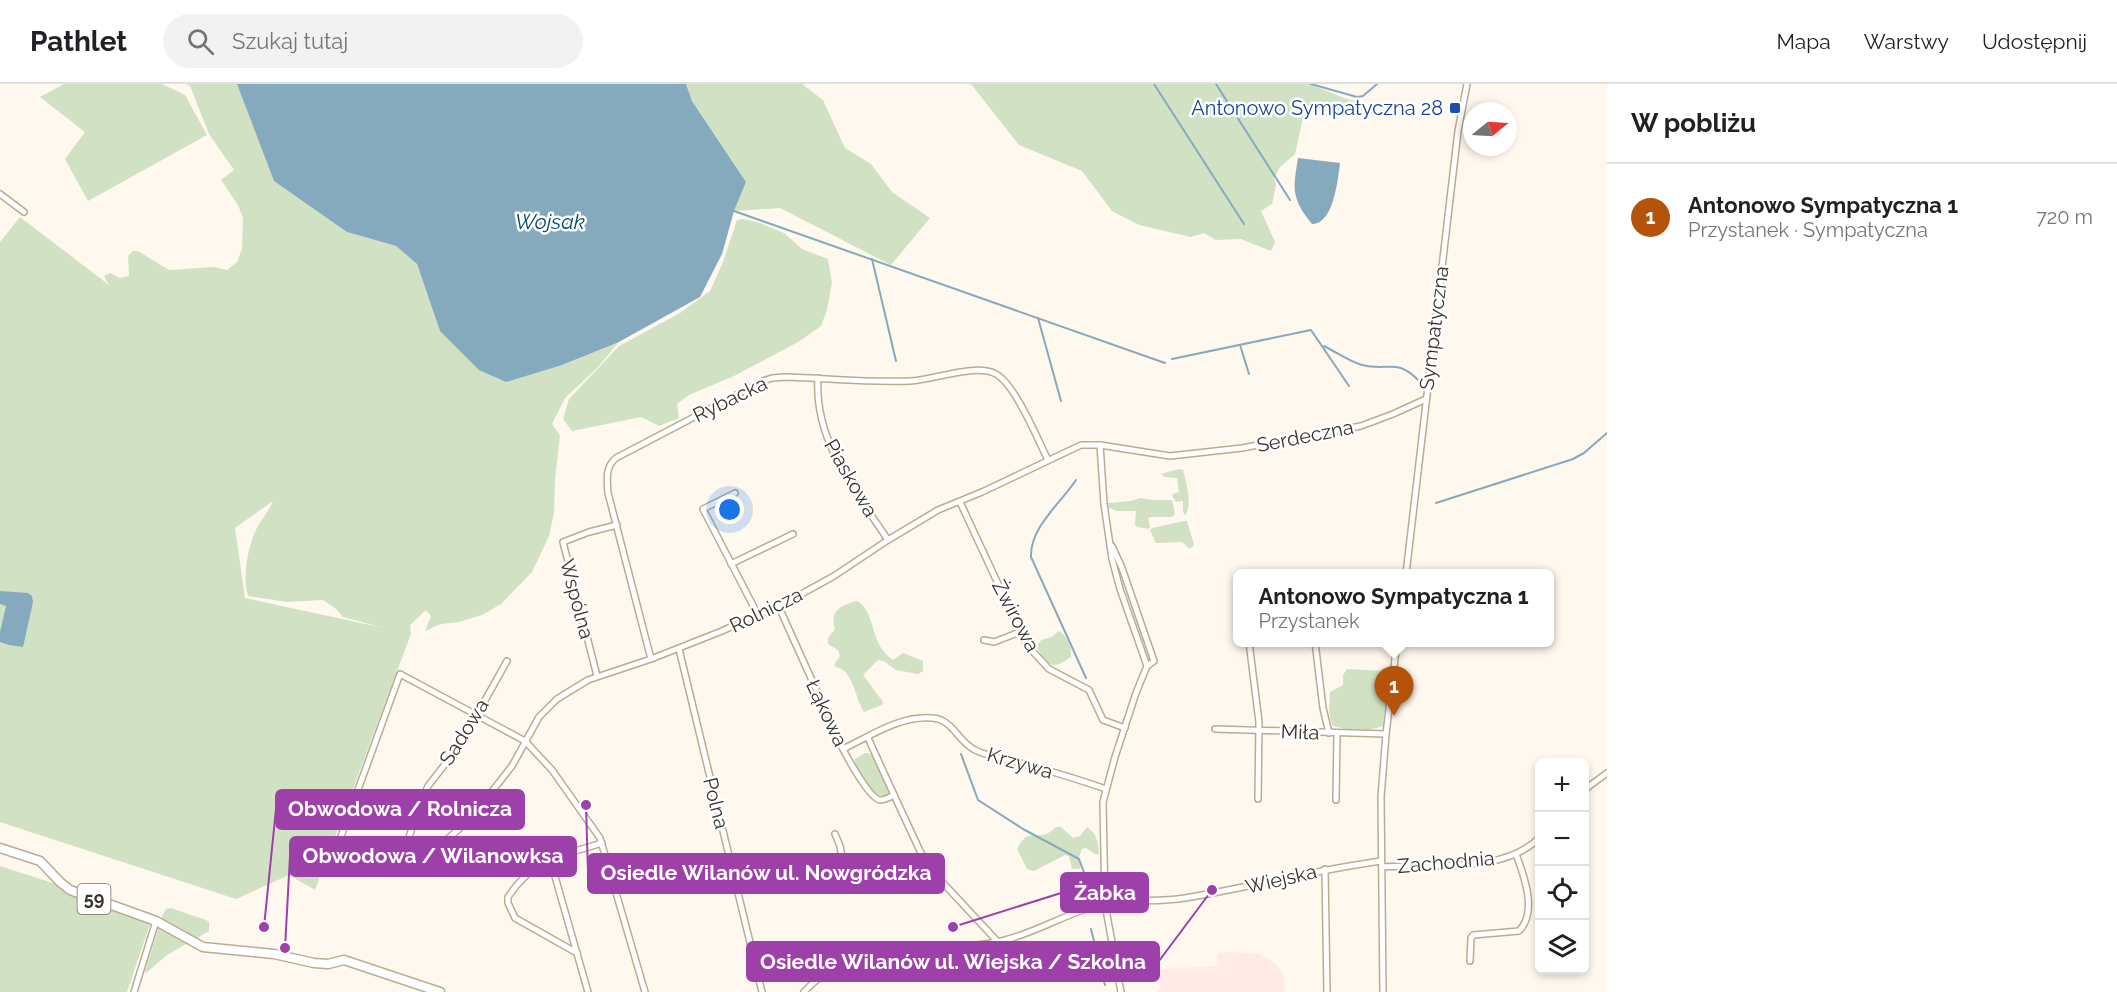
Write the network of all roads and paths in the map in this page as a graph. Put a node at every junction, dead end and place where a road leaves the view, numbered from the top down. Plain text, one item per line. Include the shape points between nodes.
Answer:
1 (1467, 84) edge
2 (0, 194) edge
3 (24, 212) dead end
4 (818, 378) junction
5 (1426, 399) junction
6 (1100, 445) junction
7 (1180, 455) joint
8 (1048, 460) junction
9 (735, 493) dead end
10 (960, 502) junction
11 (617, 525) junction
12 (793, 534) dead end
13 (888, 540) junction
14 (1112, 546) junction
15 (731, 564) junction
16 (1406, 569) edge
17 (778, 605) junction
18 (758, 615) junction
19 (1020, 632) junction
20 (984, 640) dead end
21 (1250, 647) edge
22 (1316, 647) edge
23 (1396, 647) edge
24 (679, 649) junction
25 (651, 659) junction
26 (507, 661) dead end
27 (1147, 666) junction
28 (597, 676) junction
29 (477, 715) junction
30 (1125, 728) junction
31 (1215, 729) dead end
32 (1259, 731) junction
33 (1329, 733) junction
34 (1337, 733) junction
35 (1386, 734) junction
36 (868, 738) junction
37 (525, 741) junction
38 (843, 749) junction
39 (1607, 773) edge
40 (1589, 786) edge
41 (1106, 789) junction
42 (894, 795) junction
43 (1258, 799) dead end
44 (1336, 800) dead end
45 (835, 834) dead end
46 (1535, 840) edge
47 (602, 843) junction
48 (0, 848) edge
49 (1516, 854) junction
50 (550, 859) junction
51 (405, 862) junction
52 (1381, 864) junction
53 (1325, 869) junction
54 (938, 878) junction
55 (1105, 904) junction
56 (156, 921) junction
57 (998, 942) junction
58 (577, 953) junction
59 (1470, 961) dead end
60 (134, 992) edge
61 (440, 992) edge
62 (588, 992) edge
63 (645, 992) edge
64 (762, 992) edge
65 (804, 992) edge
66 (1121, 992) edge
67 (1327, 992) edge
68 (1383, 992) edge

1 - 5 street, Sympatyczna
2 - 3 street
4 - 8 street, Rybacka via 909,381 988,371 1012,389
4 - 11 street, Rybacka via 763,381 616,458 606,478
4 - 13 street, Piaskowa via 819,413 837,462
5 - 7 street, Serdeczna via 1361,426
5 - 16 street, Sympatyczna
6 - 7 street, Rolnicza
6 - 8 street, Rolnicza via 1081,445
6 - 14 street
8 - 10 street, Rolnicza
9 - 15 street via 703,509
10 - 13 street, Rolnicza via 922,518
10 - 19 street, Żwirowa
11 - 25 street, Rybacka
11 - 28 street, Wspólna via 562,543
12 - 15 street
13 - 17 street, Rolnicza via 834,576
14 - 27 street via 1120,589
14 - 27 street via 1153,652 1154,661
15 - 18 street
17 - 18 street, Rolnicza
17 - 38 street, Łąkowa
18 - 24 street, Rolnicza
19 - 20 street via 994,642
19 - 30 street, Żwirowa via 1049,669 1089,690 1103,720
21 - 32 street
22 - 33 street
23 - 35 street
24 - 25 street, Rolnicza
24 - 64 street, Polna
25 - 28 street, Rolnicza
26 - 29 street, Sadowa
27 - 30 street
28 - 37 street, Rolnicza via 553,703
29 - 37 street
29 - 51 street, Sadowa via 460,745 428,786 404,853
29 - 51 street via 400,674 339,842
30 - 41 street
31 - 32 street, Miła
32 - 33 street, Miła
32 - 43 street
33 - 34 street, Miła
34 - 35 street, Miła
34 - 44 street
35 - 52 street
36 - 38 street, Krzywa
36 - 41 street, Krzywa via 906,720 937,718 948,723 965,744 978,751
36 - 42 street, Łąkowa
37 - 47 street via 564,785
37 - 51 street, Rolnicza via 505,775 467,820 409,871
38 - 42 street, Łąkowa via 874,797 882,800
39 - 40 street
41 - 55 street via 1102,810
42 - 54 street, Łąkowa via 920,851
45 - 54 street via 851,890
46 - 49 street, Zachodnia
47 - 50 street
47 - 63 street
48 - 56 main road, 59 via 40,861 70,890
49 - 52 street, Zachodnia via 1478,863
49 - 59 street via 1522,871 1527,920 1519,931 1473,935
50 - 58 street
50 - 58 street via 533,867 510,894 508,903 515,918
52 - 53 street, Wiejska
52 - 68 street
53 - 55 street, Wiejska via 1185,898
53 - 67 street
54 - 57 street, Łąkowa
55 - 57 street, Wiejska
55 - 66 street
56 - 60 street
56 - 61 main road, 59 via 203,947 274,954 314,963 344,960
57 - 65 street, Wiejska via 925,948 861,959 825,974
58 - 62 street

